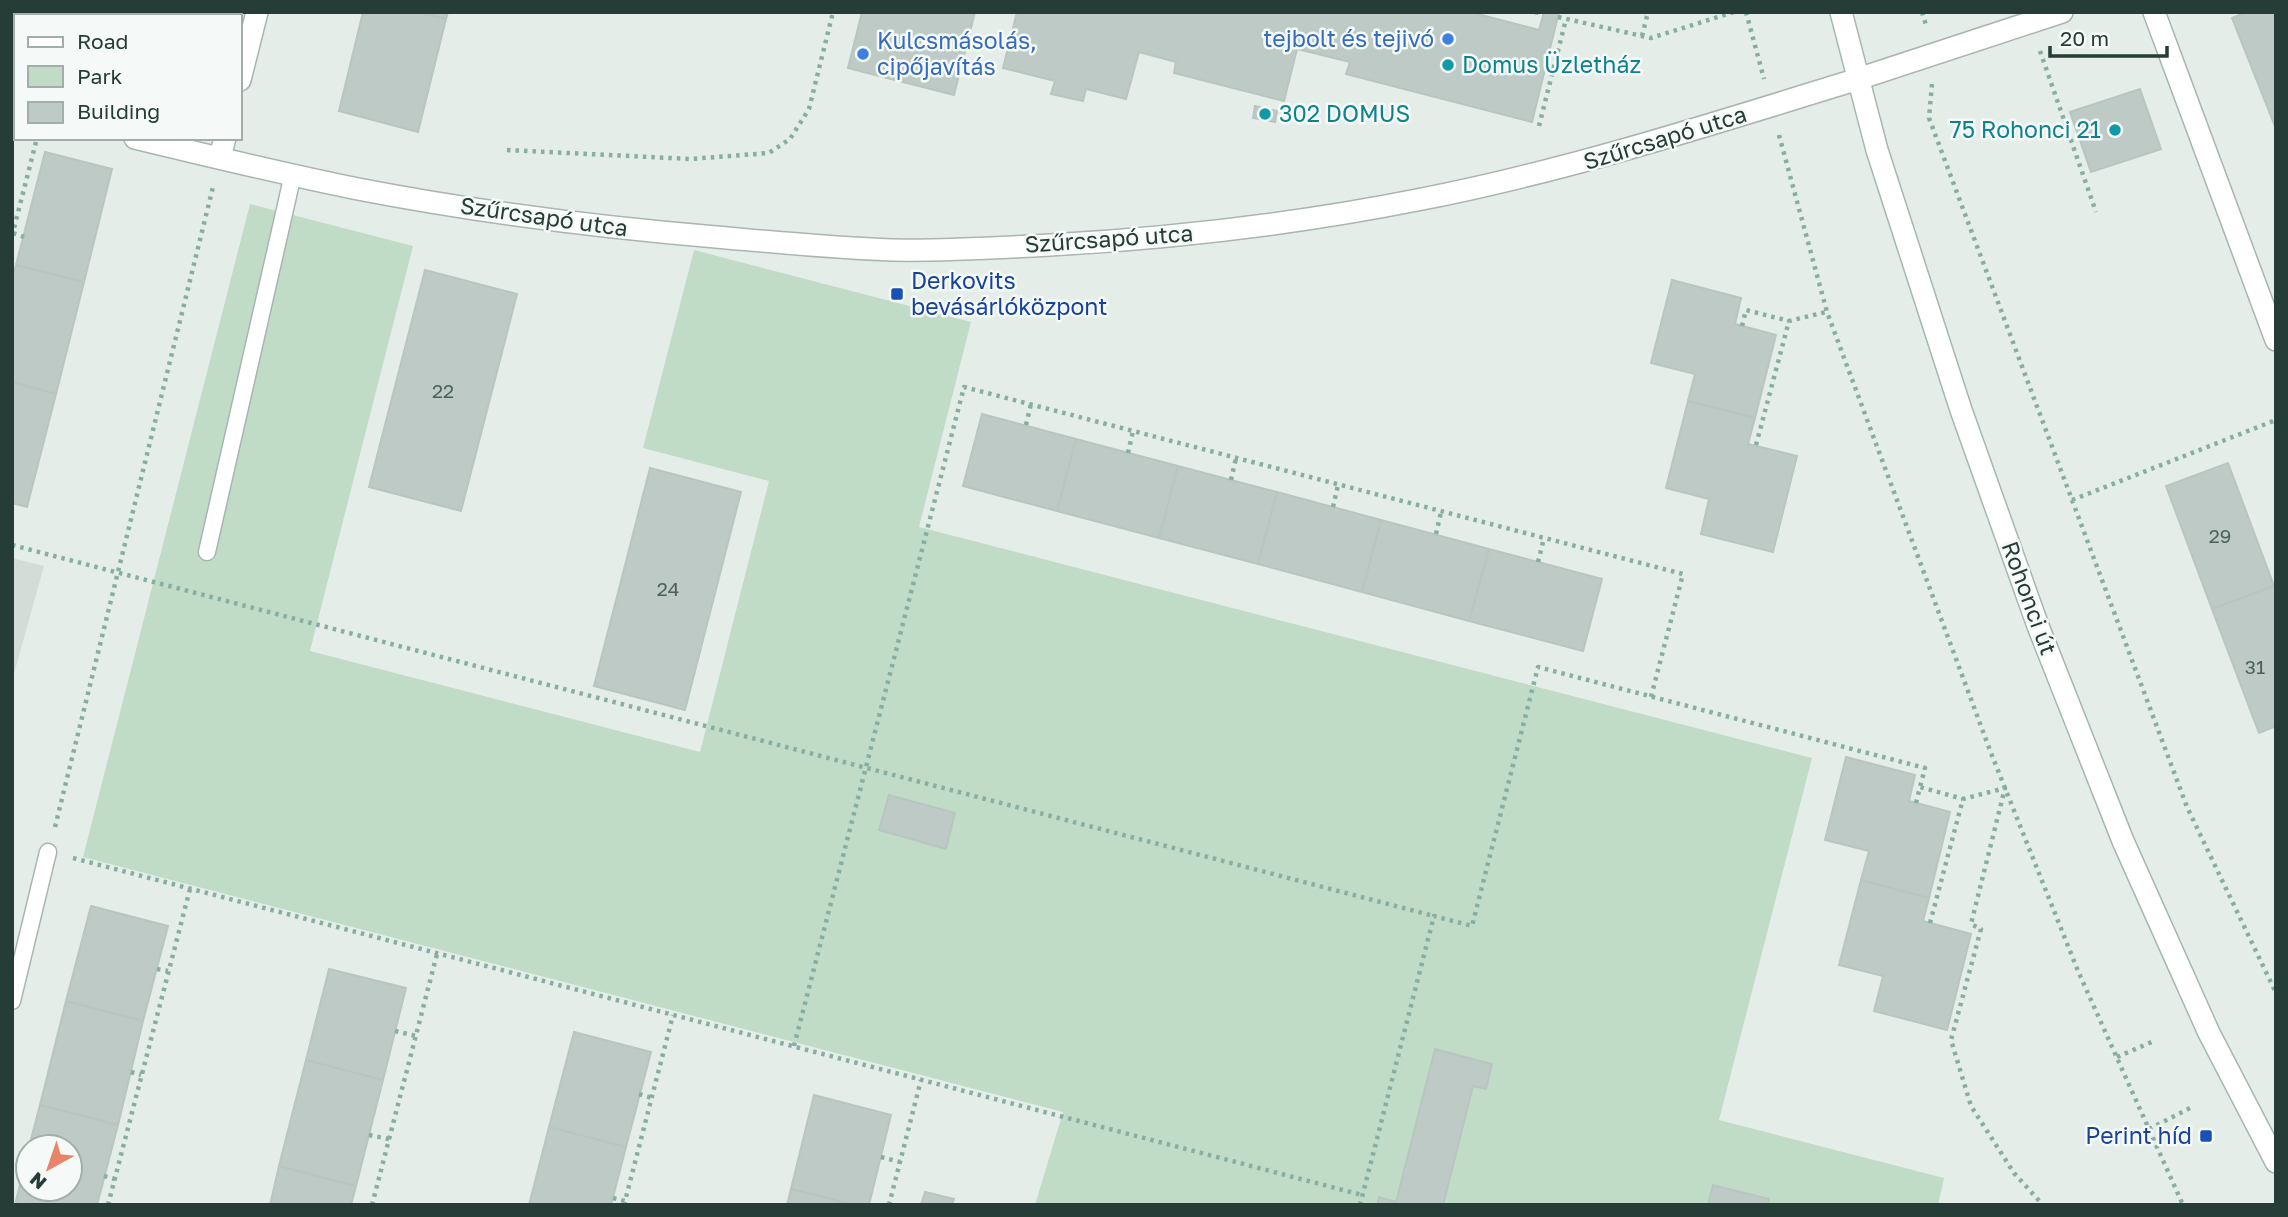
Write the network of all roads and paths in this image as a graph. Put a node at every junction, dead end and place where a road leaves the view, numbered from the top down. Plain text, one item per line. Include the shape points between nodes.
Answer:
1 (257, 12) edge
2 (833, 12) edge
3 (1535, 12) edge
4 (1648, 12) edge
5 (1734, 12) edge
6 (1746, 12) edge
7 (1841, 12) edge
8 (1922, 12) edge
9 (2062, 12) edge
10 (2154, 12) edge
11 (1543, 14) dead end
12 (1558, 17) dead end
13 (1566, 19) junction
14 (2030, 22) junction
15 (1642, 36) junction
16 (1935, 53) junction
17 (242, 72) edge
18 (1858, 79) junction
19 (1771, 106) junction
20 (1539, 126) dead end
21 (37, 140) edge
22 (153, 140) edge
23 (223, 148) edge
24 (507, 150) dead end
25 (293, 174) junction
26 (2096, 212) dead end
27 (13, 235) edge
28 (24, 237) dead end
29 (1826, 312) junction
30 (1789, 321) junction
31 (1742, 326) dead end
32 (2276, 340) edge
33 (1031, 404) junction
34 (2276, 420) edge
35 (1026, 425) dead end
36 (1133, 431) junction
37 (1756, 446) dead end
38 (1128, 453) dead end
39 (1236, 458) junction
40 (1231, 480) dead end
41 (1338, 485) junction
42 (2072, 500) junction
43 (1333, 507) dead end
44 (1441, 512) junction
45 (1436, 534) dead end
46 (1544, 538) junction
47 (12, 545) edge
48 (208, 552) dead end
49 (1538, 562) dead end
50 (119, 573) junction
51 (1651, 696) junction
52 (866, 768) junction
53 (1920, 788) junction
54 (2005, 788) junction
55 (1963, 799) junction
56 (1916, 803) dead end
57 (48, 852) junction
58 (190, 889) junction
59 (1434, 916) junction
60 (1930, 923) dead end
61 (437, 954) junction
62 (157, 969) dead end
63 (168, 971) junction
64 (2276, 993) edge
65 (12, 1001) edge
66 (673, 1015) junction
67 (396, 1031) dead end
68 (416, 1036) junction
69 (2154, 1041) dead end
70 (794, 1046) junction
71 (2117, 1057) junction
72 (131, 1072) dead end
73 (141, 1075) junction
74 (921, 1080) junction
75 (639, 1094) dead end
76 (652, 1098) junction
77 (2192, 1107) dead end
78 (2149, 1129) junction
79 (369, 1135) dead end
80 (389, 1139) junction
81 (881, 1157) dead end
82 (900, 1162) junction
83 (2276, 1162) edge
84 (104, 1176) dead end
85 (115, 1179) junction
86 (1362, 1195) junction
87 (612, 1198) dead end
88 (625, 1203) edge
89 (108, 1205) edge
90 (372, 1205) edge
91 (889, 1205) edge
92 (1360, 1205) edge
93 (2043, 1205) edge
94 (2183, 1205) edge

1 - 17 street
2 - 24 path via 809,109 790,139 769,153 690,159
3 - 11 path
4 - 15 path
5 - 15 path via 1651,38
6 - 19 path
7 - 18 street, Rohonci út
8 - 16 path
9 - 14 street, Szűrcsapó utca
10 - 32 street
12 - 13 path
13 - 15 path
13 - 20 path
14 - 16 street, Szűrcsapó utca
14 - 26 path
16 - 18 street, Szűrcsapó utca
16 - 42 path via 1929,118
18 - 19 street, Szűrcsapó utca
18 - 83 street, Rohonci út via 1961,410 2038,626 2123,841 2209,1033
19 - 25 street, Szűrcsapó utca via 1553,170 1416,201 1258,226 994,248 895,250 621,229 491,211
19 - 29 path
21 - 27 path
22 - 23 street, Szűrcsapó utca
23 - 25 street, Szűrcsapó utca
23 - 50 path
25 - 48 lane
27 - 28 path
29 - 30 path
29 - 54 path
30 - 31 path via 1746,310
30 - 37 path
33 - 35 path
33 - 36 path
33 - 52 path via 964,387
34 - 42 path
36 - 38 path
36 - 39 path
39 - 40 path
39 - 41 path
41 - 43 path
41 - 44 path
42 - 64 path via 2188,807
44 - 45 path
44 - 46 path
46 - 49 path
46 - 51 path via 1683,575
47 - 50 path
50 - 52 path
50 - 57 path
51 - 53 path via 1925,768
51 - 59 path via 1538,667 1472,926
52 - 59 path
52 - 70 path
53 - 55 path
53 - 56 path
54 - 55 path
54 - 71 path
54 - 93 path via 1971,924 1981,929 1951,1040 1971,1107 2014,1173
55 - 60 path
57 - 58 path
57 - 65 lane
58 - 61 path
58 - 63 path
59 - 86 path
61 - 66 path
61 - 68 path
62 - 63 path
63 - 73 path
66 - 70 path
66 - 76 path
67 - 68 path
68 - 80 path
69 - 71 path
70 - 74 path
71 - 78 path
72 - 73 path
73 - 85 path
74 - 82 path
74 - 86 path
75 - 76 path
76 - 88 path
77 - 78 path
78 - 94 path
79 - 80 path
80 - 90 path
81 - 82 path
82 - 91 path
84 - 85 path
85 - 89 path
86 - 92 path
87 - 88 path

